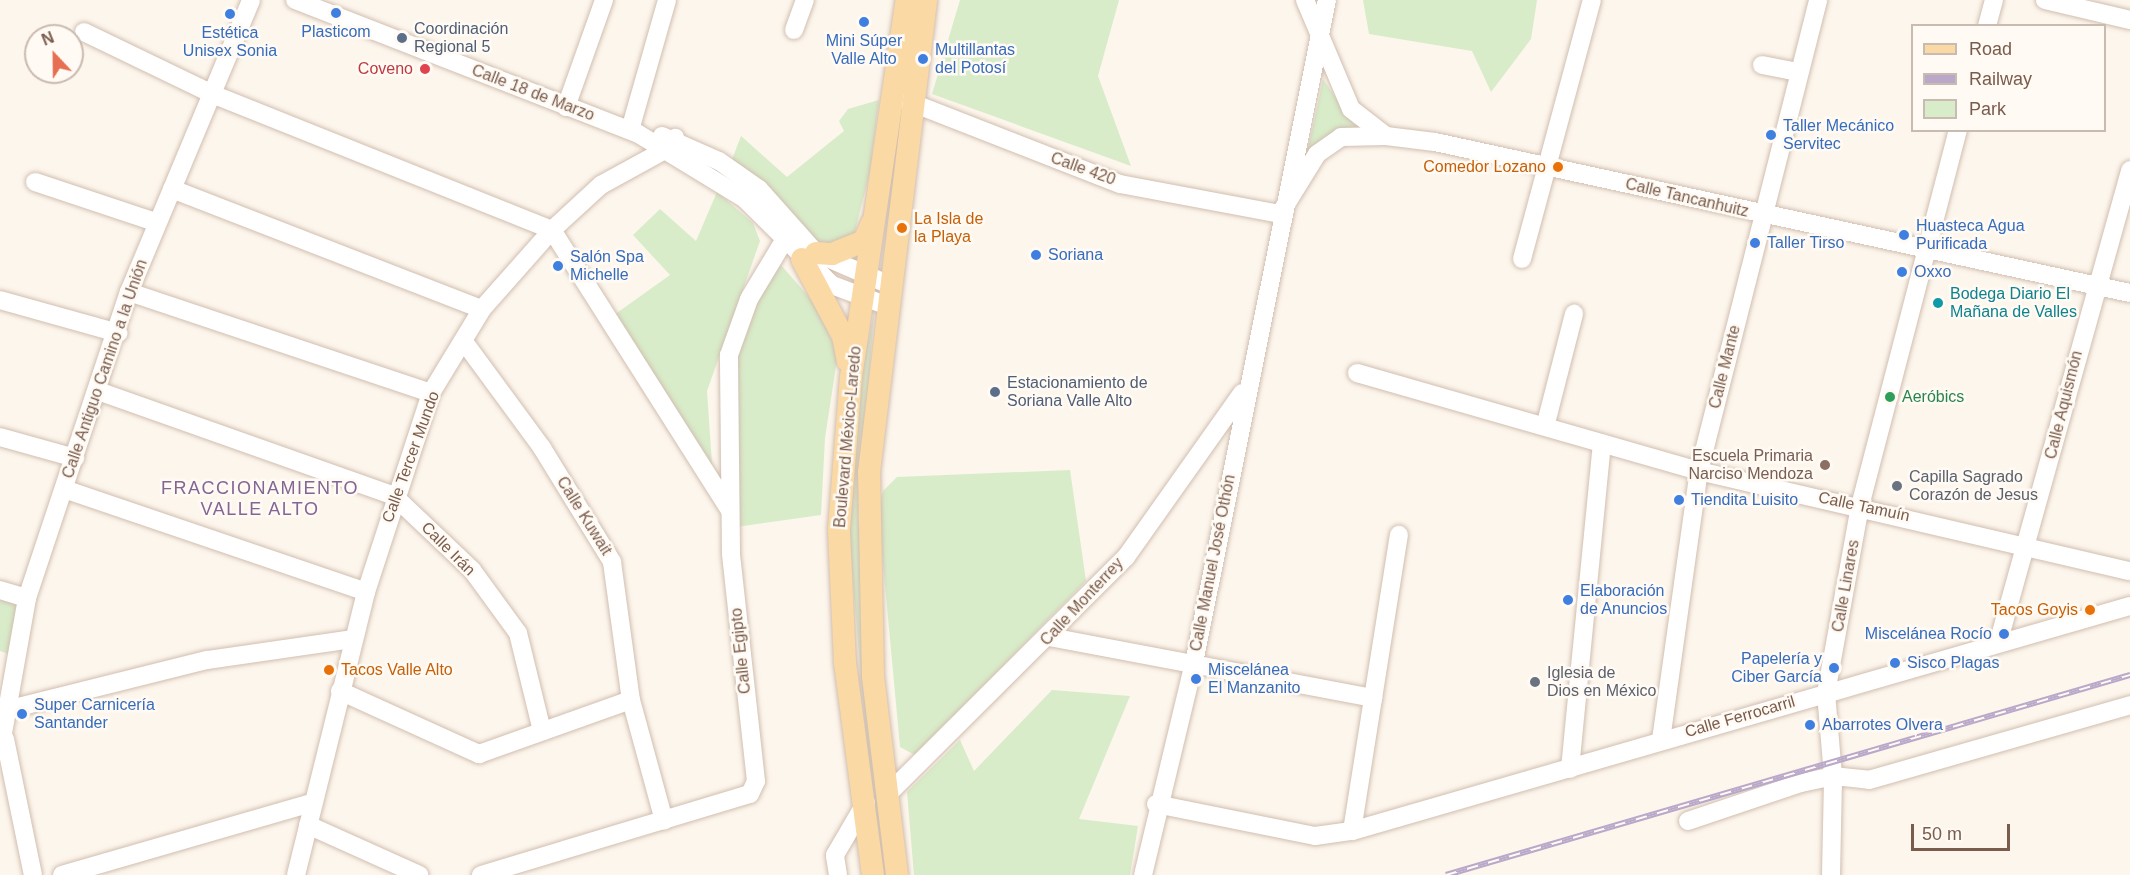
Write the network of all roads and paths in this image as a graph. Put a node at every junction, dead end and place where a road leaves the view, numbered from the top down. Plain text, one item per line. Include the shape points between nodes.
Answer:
1 (251, 0) edge
2 (295, 0) edge
3 (604, 0) edge
4 (668, 0) edge
5 (805, 0) edge
6 (1305, 0) edge
7 (1327, 0) edge
8 (1592, 0) edge
9 (1818, 0) edge
10 (1995, 0) edge
11 (2045, 0) edge
12 (918, 1) edge
13 (2130, 20) edge
14 (1988, 24) edge
15 (794, 30) dead end
16 (84, 32) dead end
17 (1318, 41) junction
18 (1762, 65) dead end
19 (1799, 72) junction
20 (212, 94) junction
21 (904, 99) junction
22 (566, 107) junction
23 (633, 131) junction
24 (1957, 132) edge
25 (1386, 136) junction
26 (670, 144) junction
27 (1545, 166) junction
28 (2130, 170) edge
29 (35, 182) dead end
30 (172, 189) junction
31 (1280, 214) junction
32 (1763, 216) junction
33 (874, 219) junction
34 (155, 222) junction
35 (552, 230) junction
36 (785, 238) junction
37 (1925, 251) junction
38 (809, 256) junction
39 (1522, 259) dead end
40 (2095, 283) junction
41 (864, 288) junction
42 (129, 292) junction
43 (2130, 293) edge
44 (890, 296) junction
45 (0, 300) edge
46 (482, 309) junction
47 (1574, 314) dead end
48 (118, 333) junction
49 (465, 343) junction
50 (1357, 373) dead end
51 (851, 377) junction
52 (1245, 389) junction
53 (98, 391) junction
54 (431, 393) junction
55 (1546, 423) junction
56 (0, 437) edge
57 (1602, 444) junction
58 (75, 458) junction
59 (1699, 471) junction
60 (64, 489) junction
61 (394, 496) junction
62 (1860, 506) junction
63 (731, 512) junction
64 (1399, 535) dead end
65 (2030, 544) junction
66 (2130, 571) edge
67 (0, 590) edge
68 (366, 592) junction
69 (27, 598) junction
70 (2130, 606) edge
71 (1050, 637) junction
72 (353, 639) junction
73 (1999, 640) junction
74 (1194, 663) junction
75 (340, 691) junction
76 (1826, 693) junction
77 (1373, 698) junction
78 (631, 700) junction
79 (2130, 705) edge
80 (3, 729) edge
81 (542, 731) junction
82 (1661, 740) junction
83 (1570, 769) junction
84 (1833, 776) junction
85 (891, 791) junction
86 (866, 802) junction
87 (311, 803) junction
88 (1156, 804) junction
89 (664, 821) junction
90 (1688, 821) dead end
91 (308, 825) junction
92 (1352, 831) junction
93 (409, 874) edge
94 (33, 875) edge
95 (62, 875) edge
96 (296, 875) edge
97 (481, 875) edge
98 (838, 875) edge
99 (873, 875) edge
100 (897, 875) edge
101 (1143, 875) edge
102 (1830, 875) edge

1 - 20 street, Calle Antiguo Camino a la Unión
2 - 22 street, Calle 18 de Marzo
3 - 22 street
4 - 23 street
5 - 15 street
6 - 17 street
7 - 17 street, Calle Manuel José Othón
8 - 27 street
9 - 19 street, Calle Mante
10 - 14 street
11 - 13 street
12 - 21 main road, Boulevard México-Laredo
16 - 20 street
17 - 25 street via 1352,109
17 - 31 street, Calle Manuel José Othón
18 - 19 street
19 - 32 street, Calle Mante
20 - 30 street, Calle Antiguo Camino a la Unión
20 - 35 street
21 - 31 street, Calle 420 via 1120,184
21 - 33 main road, Boulevard México-Laredo
21 - 44 main road, Boulevard México-Laredo
22 - 23 street, Calle 18 de Marzo
23 - 26 street, Calle 18 de Marzo
24 - 37 street, Calle Linares
25 - 27 street, Calle Tancanhuitz
25 - 31 street, Calle Tancanhuitz via 1341,137 1317,154
26 - 35 street, Calle Tercer Mundo via 601,185
26 - 36 street, Calle 18 de Marzo via 745,199
26 - 38 street, Calle 18 de Marzo via 759,189
27 - 32 street, Calle Tancanhuitz
27 - 39 street
28 - 40 street, Calle Aquismón
29 - 34 street
30 - 34 street, Calle Antiguo Camino a la Unión
30 - 46 street
31 - 52 street, Calle Manuel José Othón
32 - 37 street, Calle Tancanhuitz
32 - 59 street, Calle Mante
33 - 38 main road via 864,241 832,254
33 - 41 main road, Boulevard México-Laredo
34 - 42 street, Calle Antiguo Camino a la Unión
35 - 46 street, Calle Tercer Mundo
35 - 63 street
36 - 38 street, Calle 18 de Marzo
36 - 63 street, Calle Egipto via 753,290 729,356
37 - 40 street, Calle Tancanhuitz
37 - 62 street, Calle Linares
38 - 41 street, Calle 18 de Marzo
38 - 51 main road via 843,336
40 - 43 street, Calle Tancanhuitz
40 - 65 street, Calle Aquismón
41 - 44 street, Calle 18 de Marzo
41 - 51 main road, Boulevard México-Laredo
42 - 48 street, Calle Antiguo Camino a la Unión
42 - 54 street
44 - 85 main road, Boulevard México-Laredo via 869,472 868,569 873,677
45 - 48 street
46 - 49 street, Calle Tercer Mundo
47 - 55 street
48 - 53 street, Calle Antiguo Camino a la Unión
49 - 54 street, Calle Tercer Mundo
49 - 78 street, Calle Kuwait via 542,448 612,562
50 - 55 street, Calle Tamuín
51 - 86 main road, Boulevard México-Laredo via 839,529 845,663
52 - 71 street, Calle Monterrey via 1126,557
52 - 74 street, Calle Manuel José Othón
53 - 58 street, Calle Antiguo Camino a la Unión
53 - 61 street, Calle Irán
54 - 61 street, Calle Tercer Mundo
55 - 57 street, Calle Tamuín
56 - 58 street
57 - 59 street, Calle Tamuín
57 - 83 street
58 - 60 street, Calle Antiguo Camino a la Unión
59 - 62 street, Calle Tamuín
59 - 82 street, Calle Mante
60 - 68 street
60 - 69 street, Calle Antiguo Camino a la Unión
61 - 68 street, Calle Tercer Mundo
61 - 81 street, Calle Irán via 471,570 518,633
62 - 65 street, Calle Tamuín
62 - 76 street, Calle Linares
63 - 89 street, Calle Egipto via 756,781 750,794
64 - 77 street
65 - 66 street, Calle Tamuín
65 - 73 street, Calle Aquismón
67 - 69 street
68 - 72 street, Calle Tercer Mundo
69 - 80 street, Calle Antiguo Camino a la Unión
70 - 73 street, Calle Ferrocarril
71 - 74 street
71 - 85 street, Calle Monterrey
72 - 75 street, Calle Tercer Mundo
72 - 80 street via 207,660
73 - 76 street, Calle Ferrocarril
74 - 77 street
74 - 88 street, Calle Manuel José Othón
75 - 81 street via 479,754
75 - 87 street, Calle Tercer Mundo
76 - 82 street, Calle Ferrocarril
76 - 84 street, Calle Linares
77 - 92 street
78 - 81 street
78 - 89 street, Calle Kuwait
79 - 84 street via 1869,780
80 - 94 street
82 - 83 street, Calle Ferrocarril
83 - 92 street, Calle Ferrocarril
84 - 90 street
84 - 102 street, Calle Linares
85 - 100 main road, Boulevard México-Laredo
86 - 98 street via 835,855
86 - 99 main road, Boulevard México-Laredo
87 - 91 street, Calle Tercer Mundo
87 - 95 street
88 - 92 street, Calle Ferrocarril via 1315,836
88 - 101 street, Calle Manuel José Othón
89 - 97 street, Calle Egipto
91 - 93 street
91 - 96 street, Calle Tercer Mundo

